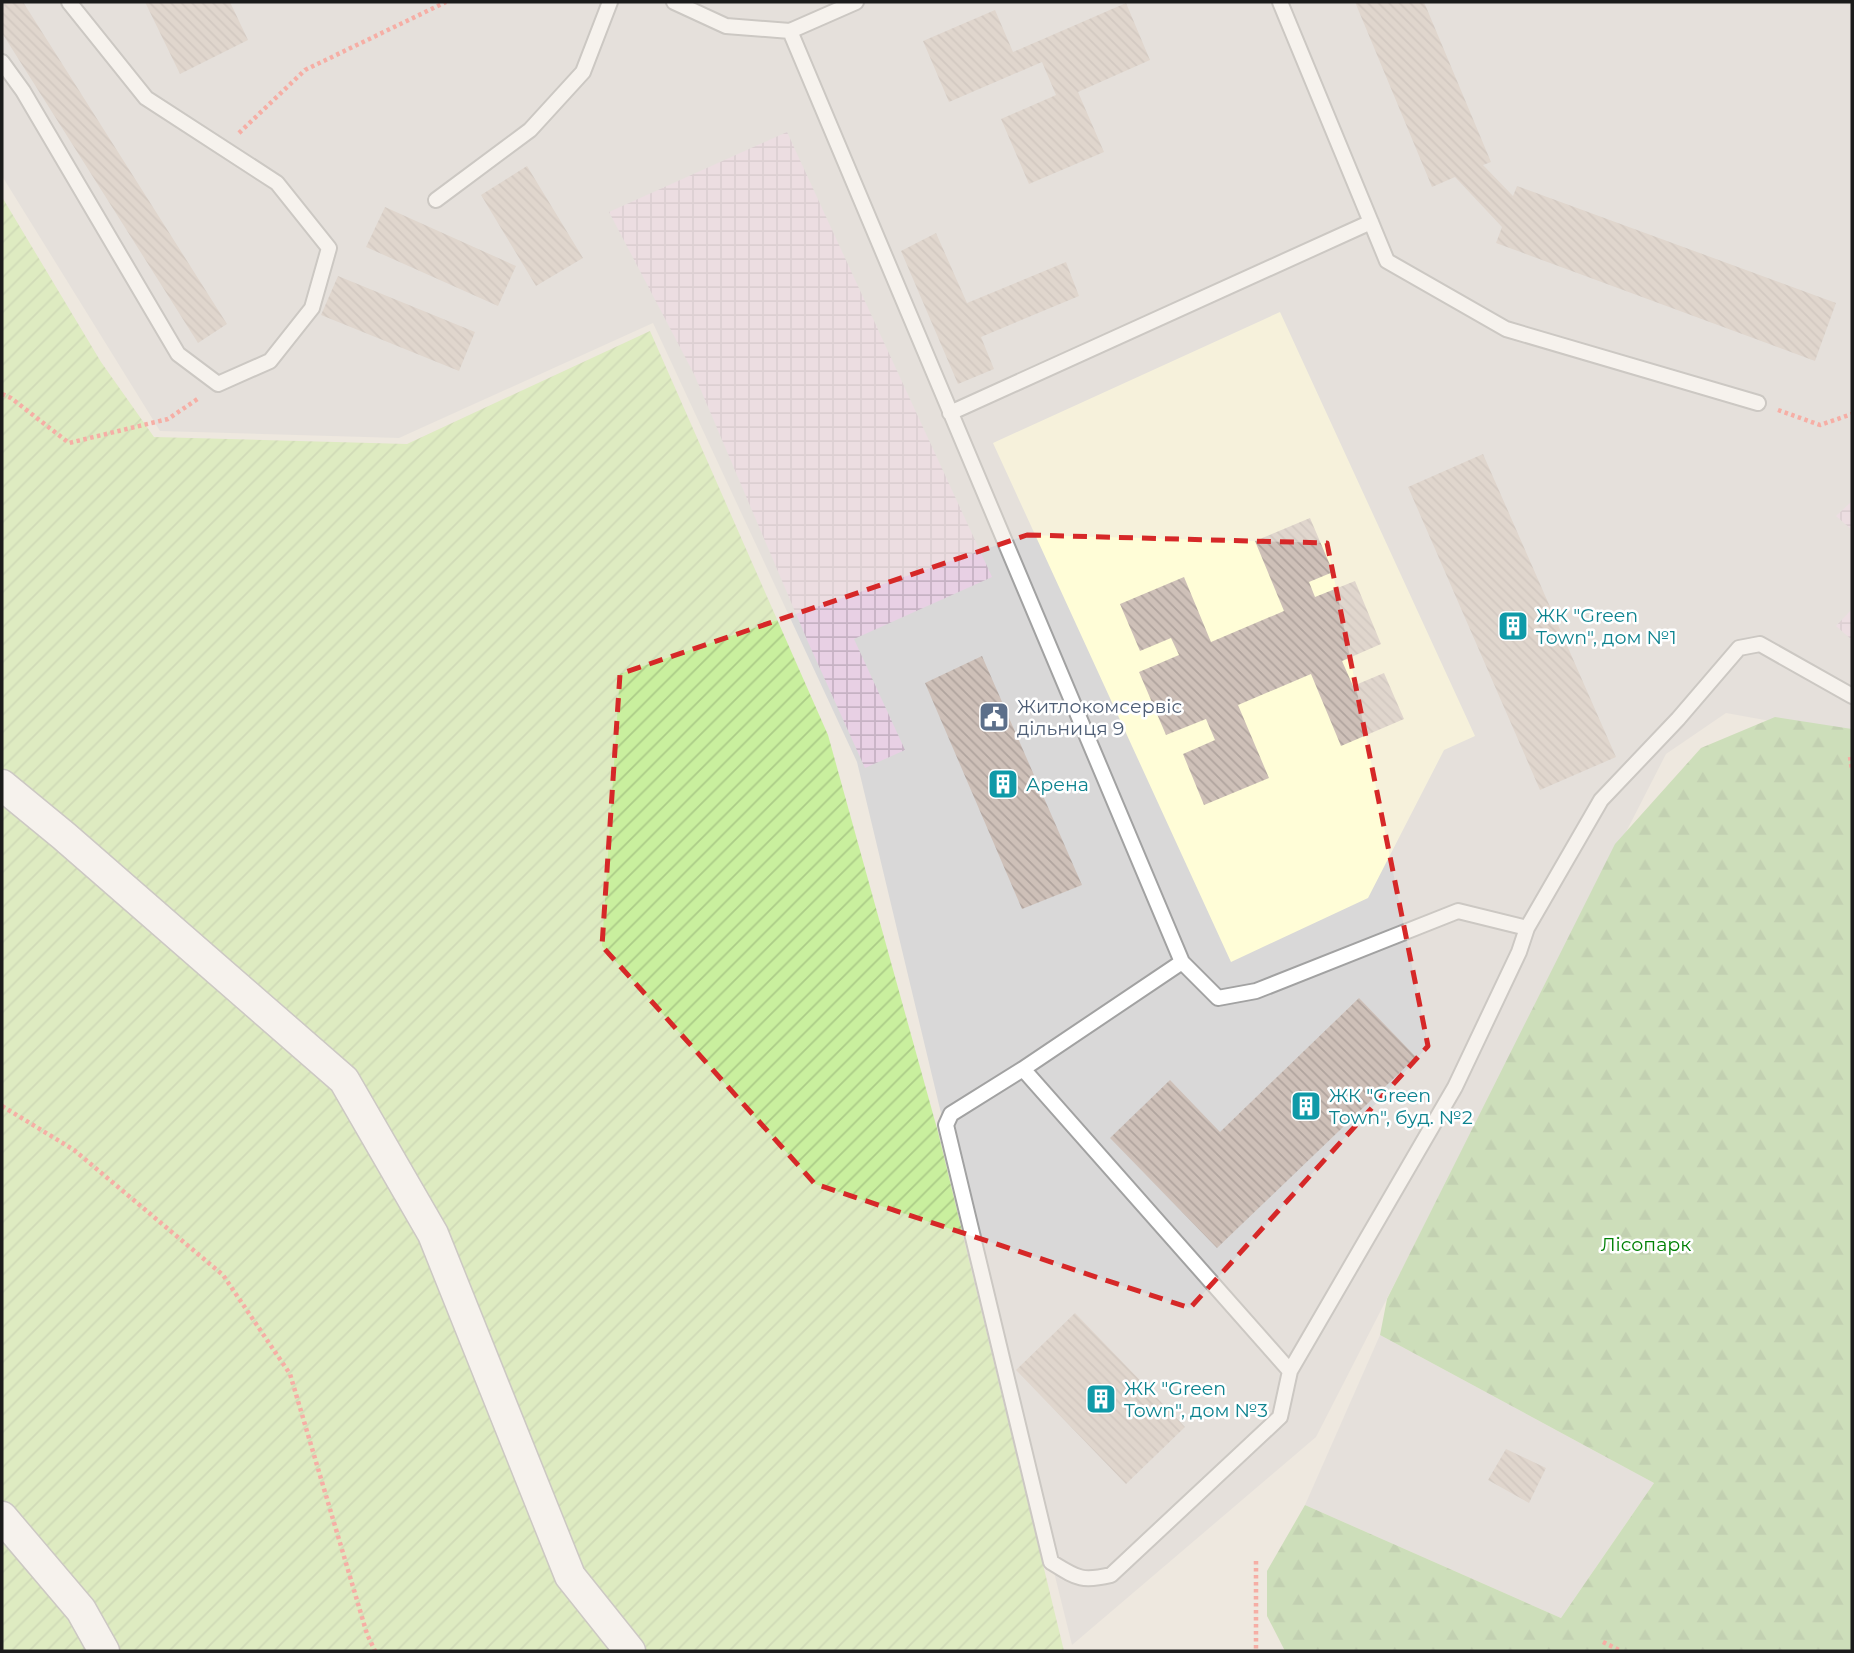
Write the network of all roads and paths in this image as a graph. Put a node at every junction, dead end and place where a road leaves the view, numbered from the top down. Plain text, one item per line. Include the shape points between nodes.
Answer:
1 (69, 2) edge
2 (446, 2) edge
3 (610, 2) edge
4 (674, 2) edge
5 (856, 2) edge
6 (1280, 2) edge
7 (790, 31) junction
8 (2, 62) edge
9 (223, 148) junction
10 (436, 200) dead end
11 (1371, 222) junction
12 (218, 384) junction
13 (2, 394) edge
14 (1758, 403) joint
15 (950, 413) junction
16 (1852, 414) edge
17 (1852, 696) edge
18 (1850, 757) dead end
19 (1852, 770) edge
20 (2, 785) edge
21 (1527, 928) junction
22 (1182, 962) junction
23 (1023, 1069) junction
24 (2, 1106) edge
25 (1290, 1371) junction
26 (2, 1517) edge
27 (1256, 1561) dead end
28 (1603, 1642) dead end
29 (104, 1651) edge
30 (375, 1651) edge
31 (630, 1651) edge
32 (1256, 1651) edge
33 (1621, 1651) edge

1 - 9 lane via 146,98
2 - 9 path via 305,70
3 - 10 lane via 583,72 530,130
4 - 7 lane via 726,26
5 - 7 lane
6 - 11 lane
7 - 15 lane
8 - 12 lane via 178,354
9 - 12 lane via 277,183 329,248 312,308 270,361
11 - 14 lane via 1387,261 1506,328
11 - 15 lane
12 - 13 path via 168,419 69,443
14 - 16 path via 1820,425
15 - 22 lane
17 - 21 lane via 1760,644 1739,649 1601,800
18 - 19 path
20 - 31 street via 344,1080 433,1234 570,1576
21 - 22 lane via 1458,911 1256,991 1218,998
21 - 25 lane via 1454,1087
22 - 23 lane
23 - 25 lane
23 - 25 lane via 951,1114 946,1125 1051,1562 1089,1580 1111,1575 1280,1417
24 - 30 path via 74,1150 223,1275 290,1374
26 - 29 street via 81,1610
27 - 32 path
28 - 33 path

